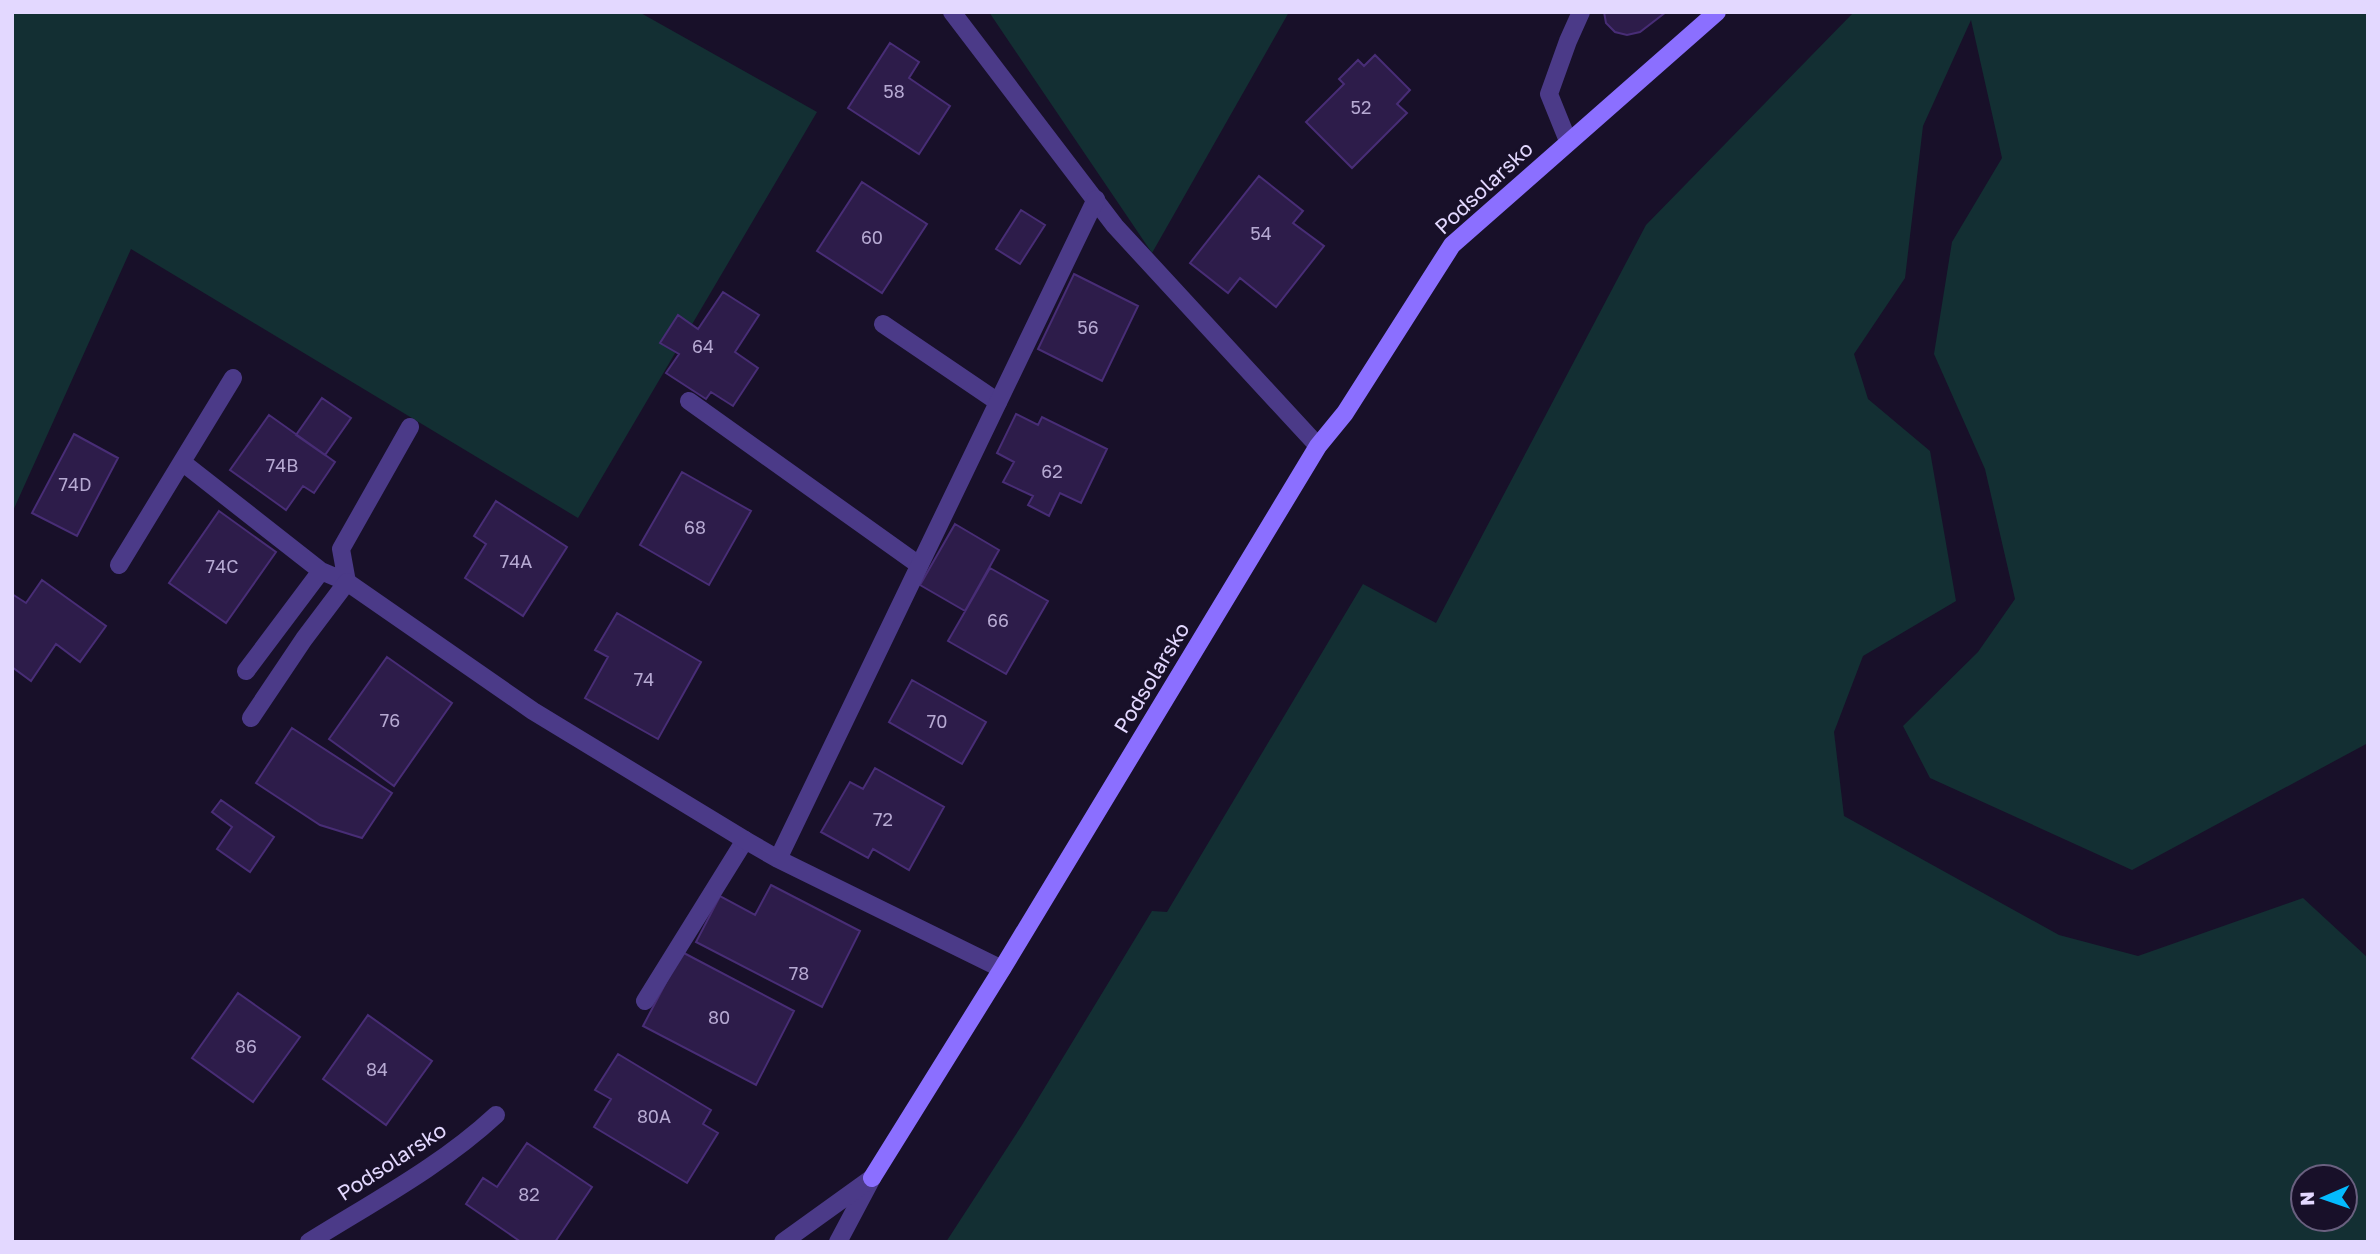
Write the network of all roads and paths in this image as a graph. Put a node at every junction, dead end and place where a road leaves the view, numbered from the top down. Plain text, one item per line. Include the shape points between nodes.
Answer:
1 (952, 12) edge
2 (1581, 12) edge
3 (1717, 12) edge
4 (1568, 141) junction
5 (1096, 199) junction
6 (883, 324) dead end
7 (233, 378) dead end
8 (689, 401) dead end
9 (998, 402) junction
10 (410, 427) dead end
11 (1318, 446) junction
12 (182, 461) junction
13 (119, 565) dead end
14 (919, 565) junction
15 (321, 571) junction
16 (347, 582) junction
17 (246, 671) dead end
18 (251, 718) dead end
19 (745, 840) junction
20 (778, 859) junction
21 (1002, 969) junction
22 (645, 1001) dead end
23 (496, 1115) dead end
24 (872, 1178) junction
25 (309, 1242) edge
26 (783, 1242) edge
27 (838, 1242) edge

1 - 5 street
2 - 4 street via 1549,93
3 - 4 main road, Podsolarsko
4 - 11 main road, Podsolarsko via 1452,245 1345,413
5 - 9 street
5 - 11 street via 1115,226
6 - 9 street
7 - 12 street
8 - 14 street
9 - 14 street
10 - 16 street via 341,549
11 - 21 main road, Podsolarsko
12 - 13 street
12 - 15 street
14 - 20 street
15 - 16 street
15 - 17 street
16 - 18 street
16 - 19 street via 533,711
19 - 20 street
19 - 22 street
20 - 21 street
21 - 24 main road, Podsolarsko
23 - 25 street, Podsolarsko via 445,1157
24 - 26 street, Podsolarsko
24 - 27 street

